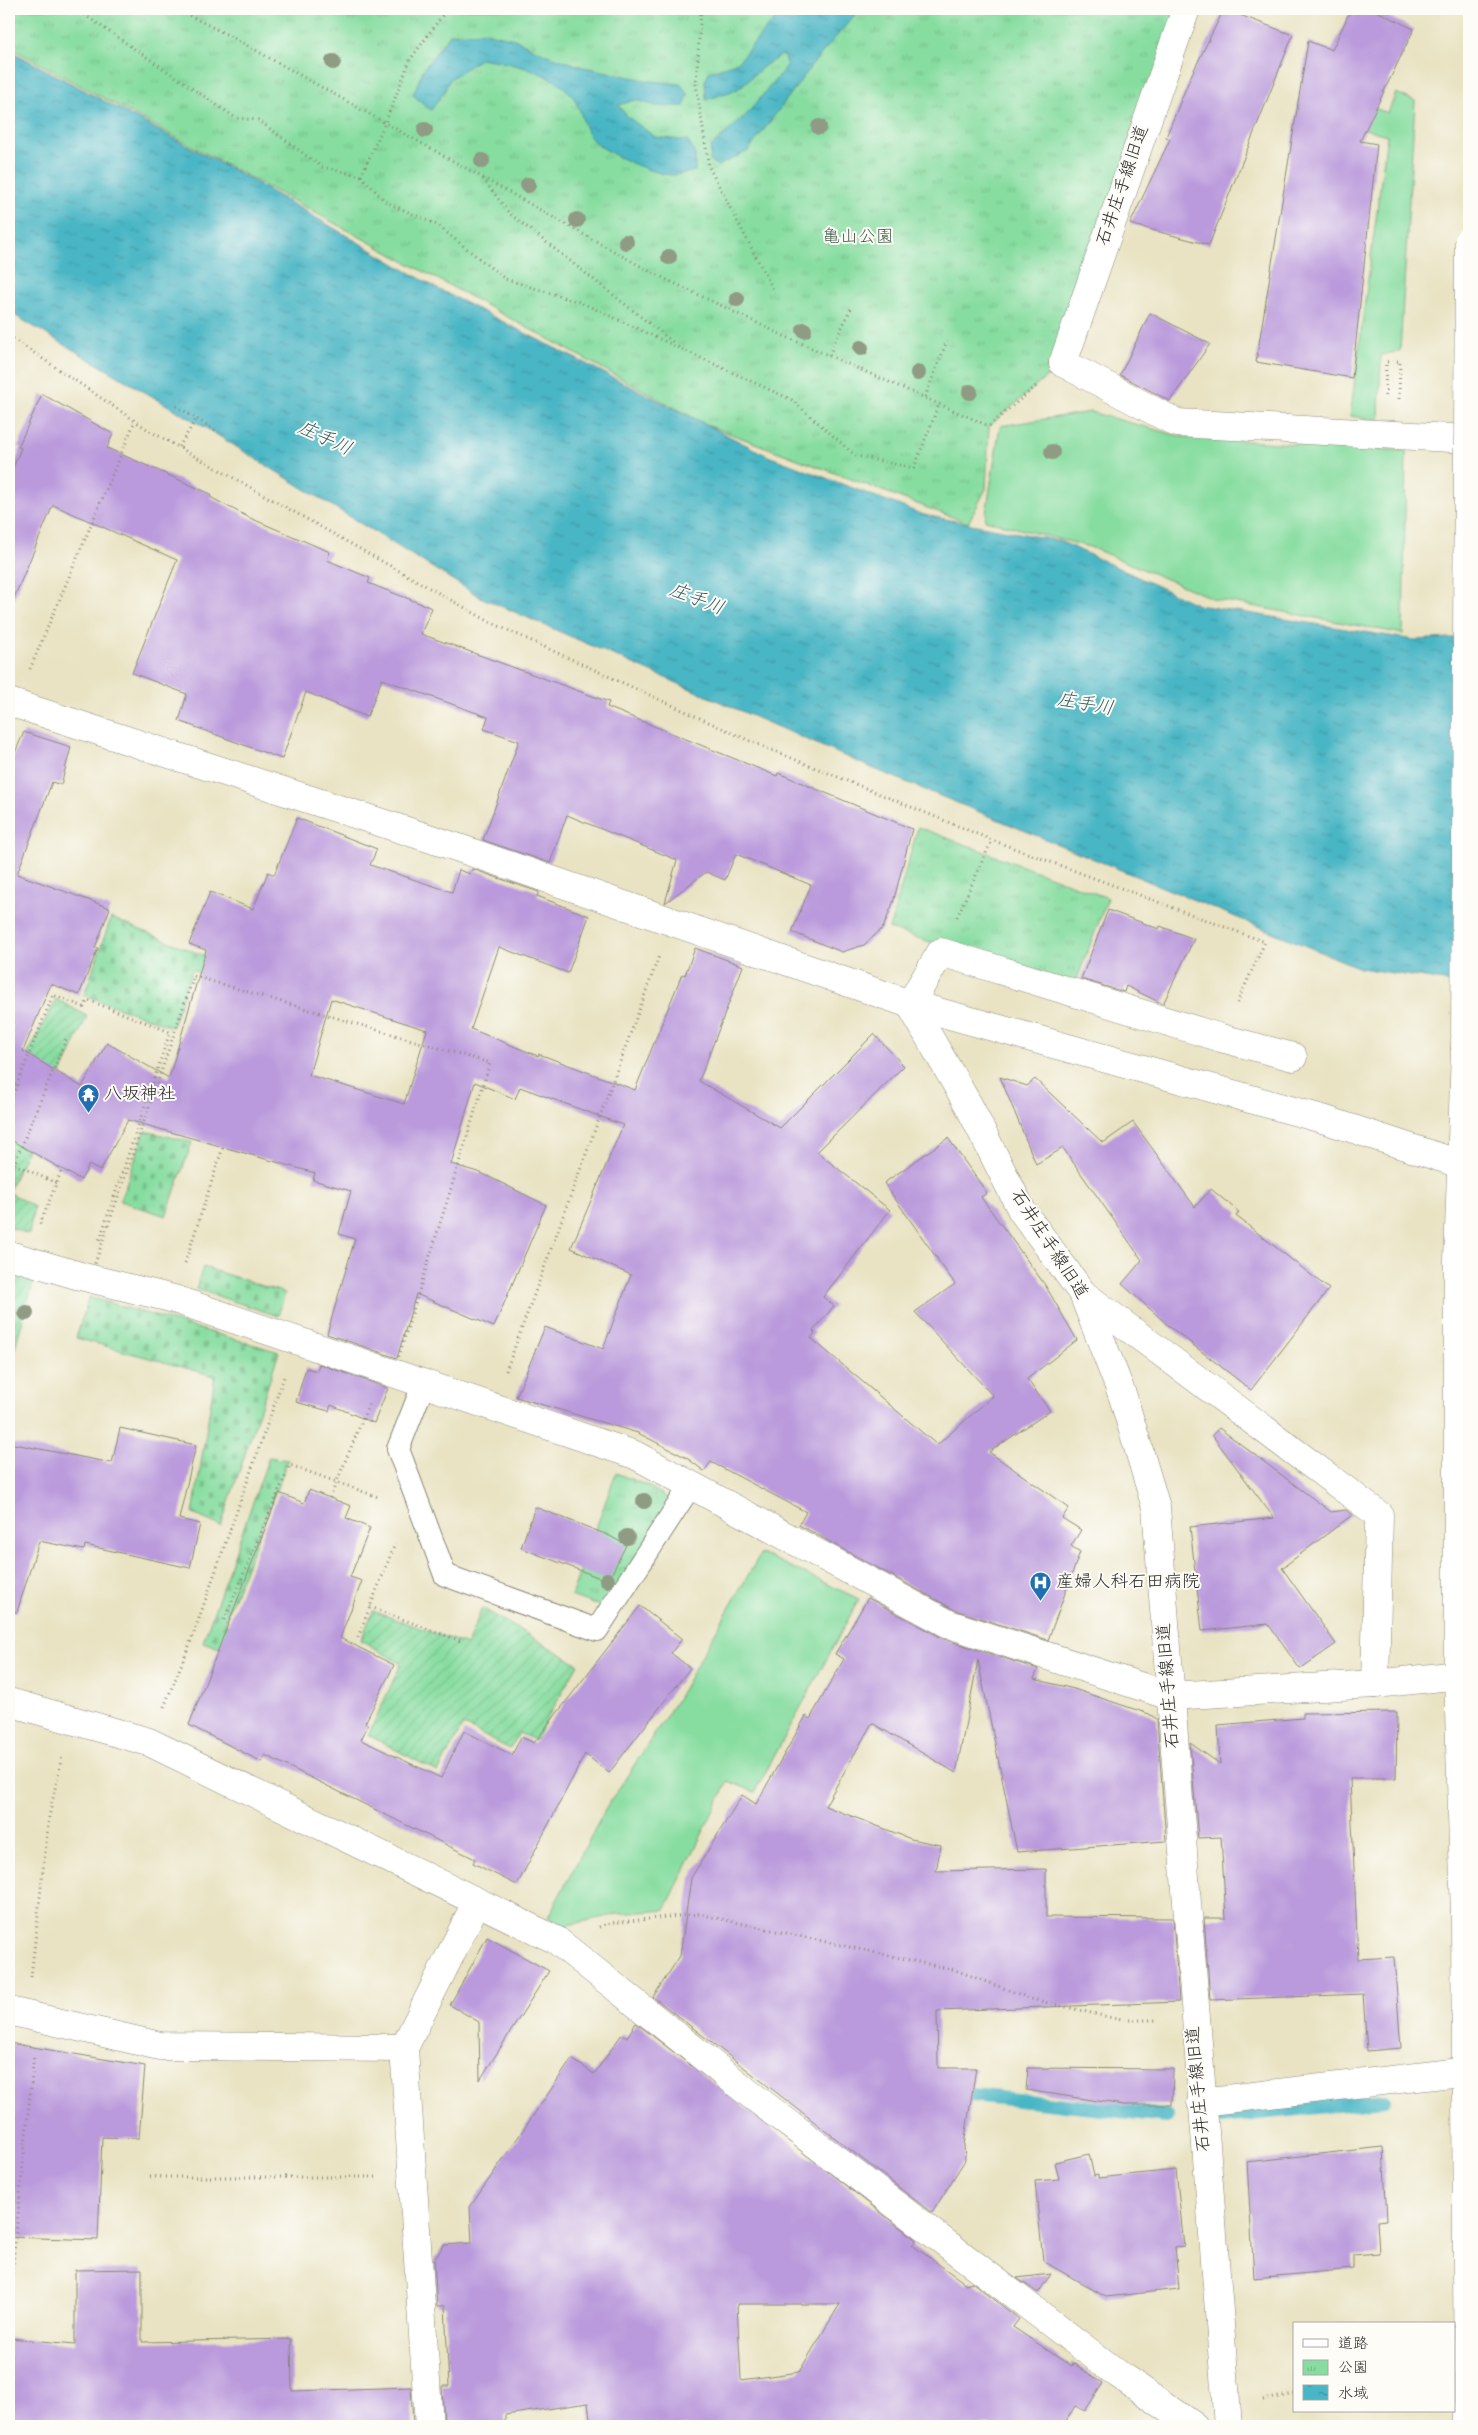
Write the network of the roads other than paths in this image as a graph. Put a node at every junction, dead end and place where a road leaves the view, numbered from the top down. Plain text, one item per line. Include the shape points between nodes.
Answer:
1 (1186, 9) edge
2 (1469, 240) edge
3 (1469, 439) edge
4 (11, 708) edge
5 (910, 1004) junction
6 (1293, 1057) dead end
7 (1466, 1174) edge
8 (18, 1257) edge
9 (1083, 1294) junction
10 (424, 1383) junction
11 (691, 1485) junction
12 (1464, 1675) edge
13 (1375, 1684) junction
14 (1170, 1696) junction
15 (9, 1702) edge
16 (476, 1903) junction
17 (24, 2015) edge
18 (404, 2048) junction
19 (1467, 2071) edge
20 (1202, 2102) junction
21 (429, 2426) edge
22 (1194, 2426) edge
23 (1228, 2426) edge
24 (1468, 2426) edge

1 - 3 street, 石井庄手線旧道 via 1063,363 1177,423
2 - 7 street, bridge
4 - 5 street via 456,847
5 - 6 street via 941,952
5 - 7 street via 1326,1120
5 - 9 street, 石井庄手線旧道 via 969,1106 1022,1211
7 - 12 street via 1458,1261
8 - 10 street via 175,1294
9 - 13 street via 1379,1515
9 - 14 street, 石井庄手線旧道 via 1123,1397 1156,1507
10 - 11 street via 635,1455
10 - 11 lane via 398,1449 445,1576 597,1630
11 - 14 street via 949,1624
12 - 13 street
12 - 19 street
13 - 14 street
14 - 20 street, 石井庄手線旧道
15 - 16 street via 149,1742
16 - 18 street
16 - 22 street via 556,1940 767,2108 1118,2374
17 - 18 street via 160,2046
18 - 21 street
19 - 20 street
19 - 24 street
20 - 23 street, 石井庄手線旧道

